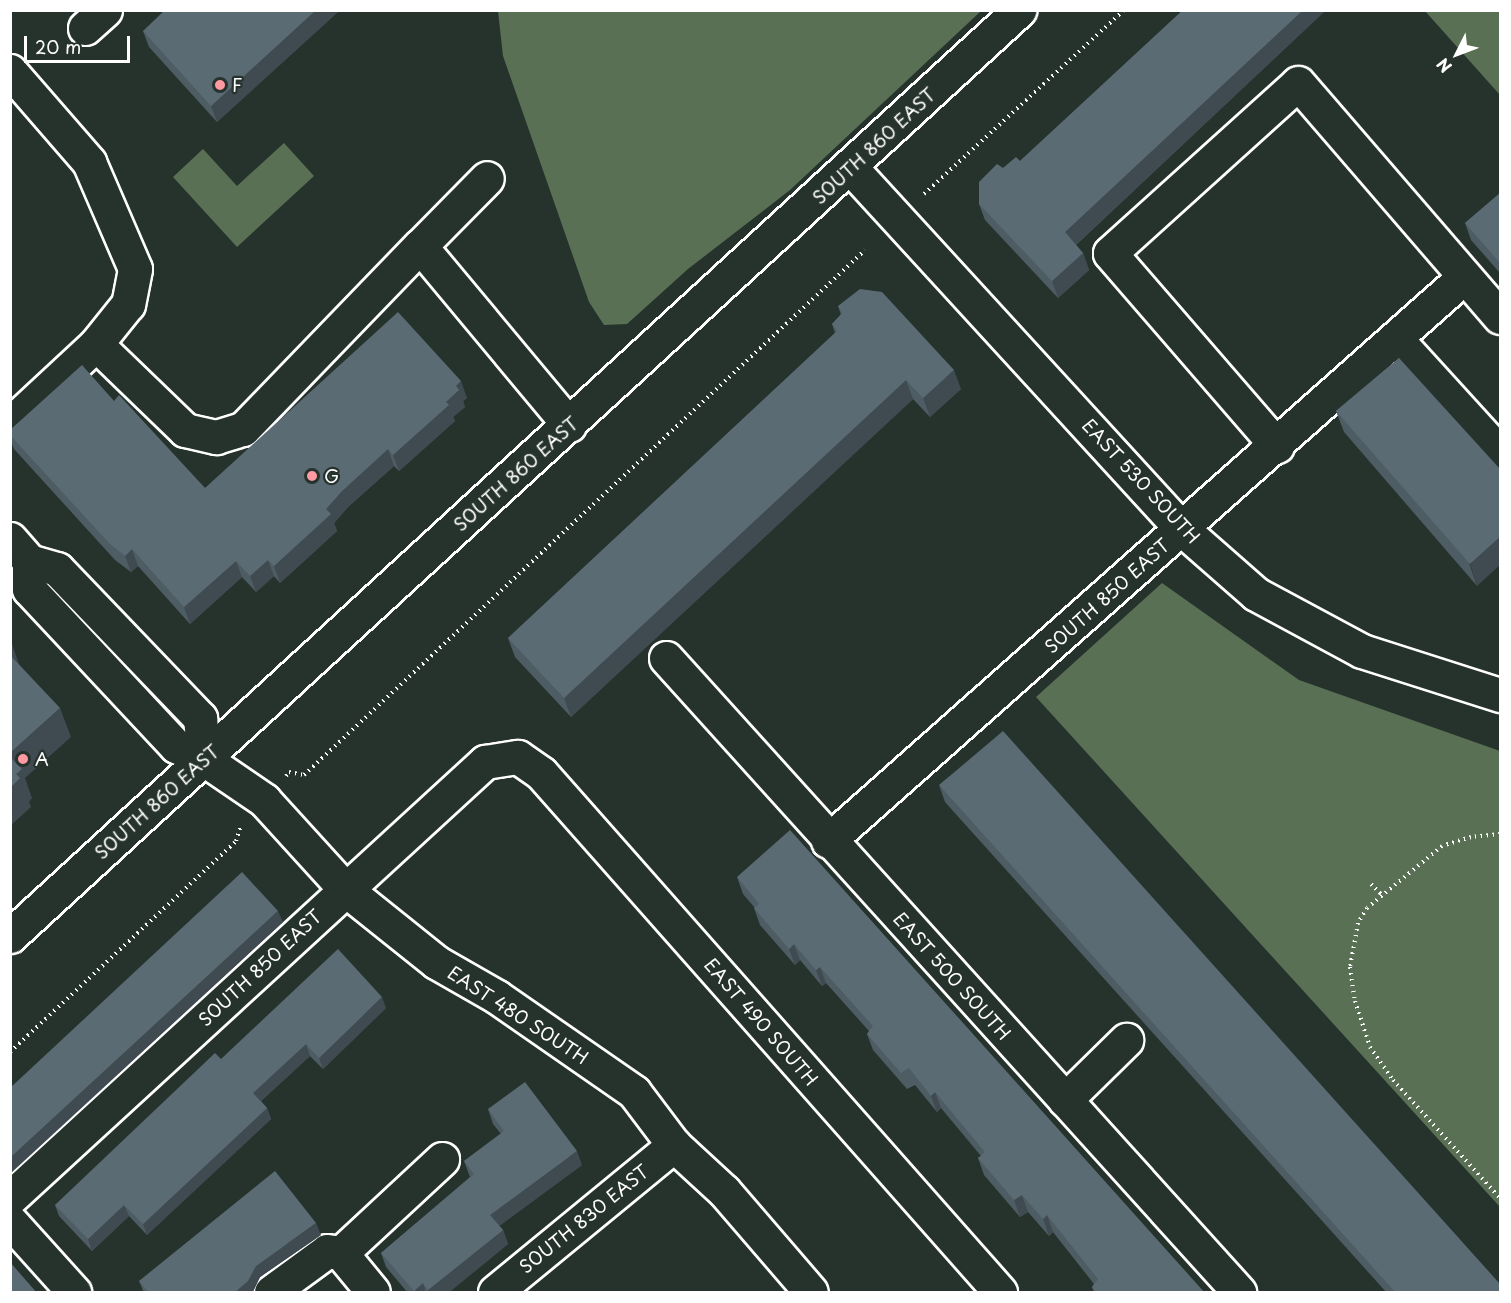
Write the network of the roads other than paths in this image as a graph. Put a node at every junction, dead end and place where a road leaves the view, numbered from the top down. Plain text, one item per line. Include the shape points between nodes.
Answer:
1 (1020, 10) edge
2 (10, 71) edge
3 (851, 168) junction
4 (488, 178) dead end
5 (420, 246) junction
6 (1464, 277) junction
7 (1500, 317) edge
8 (1397, 340) junction
9 (96, 344) junction
10 (10, 424) edge
11 (569, 425) junction
12 (1277, 446) junction
13 (1500, 453) edge
14 (1182, 528) junction
15 (20, 550) edge
16 (666, 658) dead end
17 (1500, 695) edge
18 (518, 757) joint
19 (204, 759) junction
20 (828, 841) junction
21 (345, 889) junction
22 (10, 936) edge
23 (1126, 1040) dead end
24 (1065, 1100) junction
25 (674, 1145) junction
26 (442, 1159) dead end
27 (10, 1198) edge
28 (10, 1221) edge
29 (334, 1252) junction
30 (74, 1293) edge
31 (271, 1293) edge
32 (373, 1293) edge
33 (495, 1293) edge
34 (811, 1293) edge
35 (1000, 1293) edge
36 (1239, 1293) edge

1 - 3 street, SOUTH 860 EAST
2 - 9 street via 89,162 135,269 128,304
3 - 11 street, SOUTH 860 EAST
3 - 14 street, EAST 530 SOUTH
4 - 5 street
5 - 9 street via 243,429 216,437 184,430
5 - 11 street
6 - 7 street
6 - 8 street, SOUTH 850 EAST
6 - 12 street via 1298,83 1110,253
8 - 12 street, SOUTH 850 EAST
8 - 13 street
9 - 10 street
11 - 19 street, SOUTH 860 EAST
12 - 14 street, SOUTH 850 EAST
14 - 17 street, EAST 530 SOUTH via 1256,594 1362,651
14 - 20 street, SOUTH 850 EAST
15 - 19 street via 57,568 200,717
16 - 20 street, EAST 500 SOUTH
18 - 21 street, SOUTH 850 EAST via 485,762
18 - 35 street, EAST 490 SOUTH via 541,773
19 - 21 street, EAST 480 SOUTH via 264,800
19 - 22 street, SOUTH 860 EAST
20 - 24 street, EAST 500 SOUTH
21 - 25 street, EAST 480 SOUTH via 436,962 497,997 634,1092
21 - 27 street, SOUTH 850 EAST
23 - 24 street
24 - 36 street, EAST 500 SOUTH
25 - 33 street, SOUTH 830 EAST
25 - 34 street, EAST 480 SOUTH via 724,1191
26 - 29 street
28 - 30 street
29 - 31 street via 316,1255
29 - 32 street

